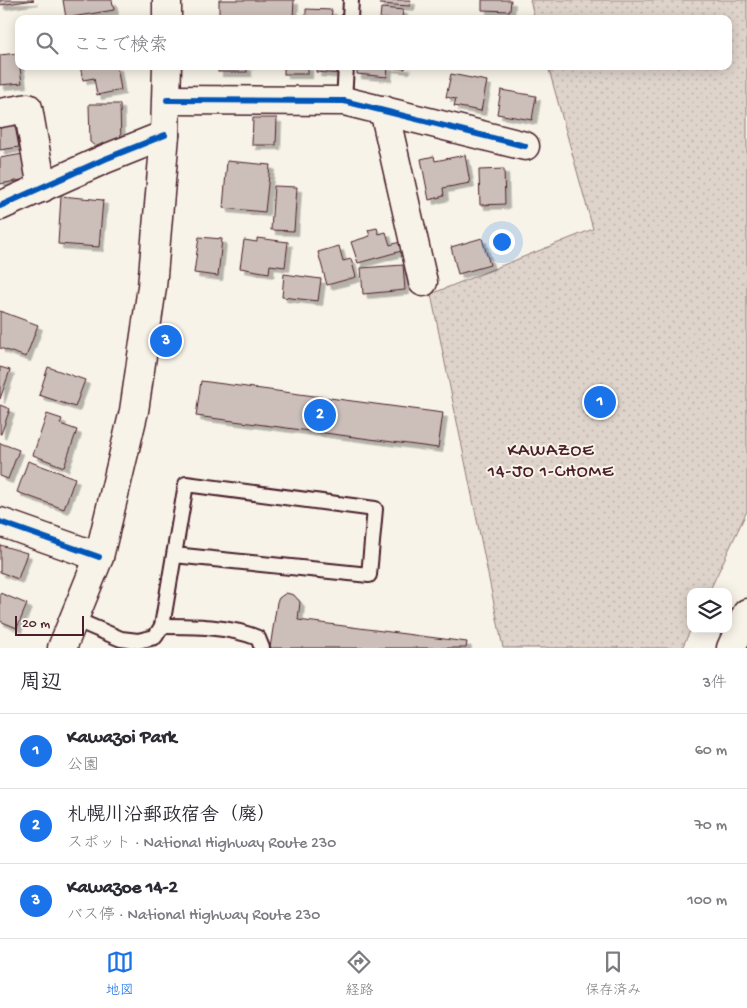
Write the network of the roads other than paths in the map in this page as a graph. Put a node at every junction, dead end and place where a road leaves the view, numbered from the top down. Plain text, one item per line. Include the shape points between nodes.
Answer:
1 (167, 0) edge
2 (352, 0) edge
3 (167, 15) edge
4 (350, 15) edge
5 (167, 70) edge
6 (346, 70) edge
7 (167, 100) junction
8 (344, 101) junction
9 (384, 110) junction
10 (0, 113) edge
11 (165, 135) junction
12 (525, 146) dead end
13 (42, 188) junction
14 (0, 206) edge
15 (423, 282) dead end
16 (0, 522) edge
17 (174, 554) junction
18 (99, 557) junction
19 (747, 613) edge
20 (74, 619) junction
21 (162, 626) junction
22 (121, 643) edge
23 (141, 644) edge
24 (62, 648) edge
25 (262, 648) edge
26 (730, 648) edge

1 - 3 main road
2 - 4 lane
5 - 7 main road
6 - 8 lane
7 - 8 main road
7 - 11 main road
8 - 9 main road
9 - 12 main road
9 - 15 main road
10 - 13 main road via 28,108
11 - 13 main road
11 - 18 main road via 152,287 134,412
13 - 14 main road
16 - 18 main road
17 - 17 lane via 186,484 375,508 369,575
17 - 21 lane
18 - 20 main road
19 - 26 main road
20 - 22 lane
20 - 24 main road
21 - 23 lane via 155,637
21 - 25 lane via 199,626 246,632 258,638
22 - 23 lane

